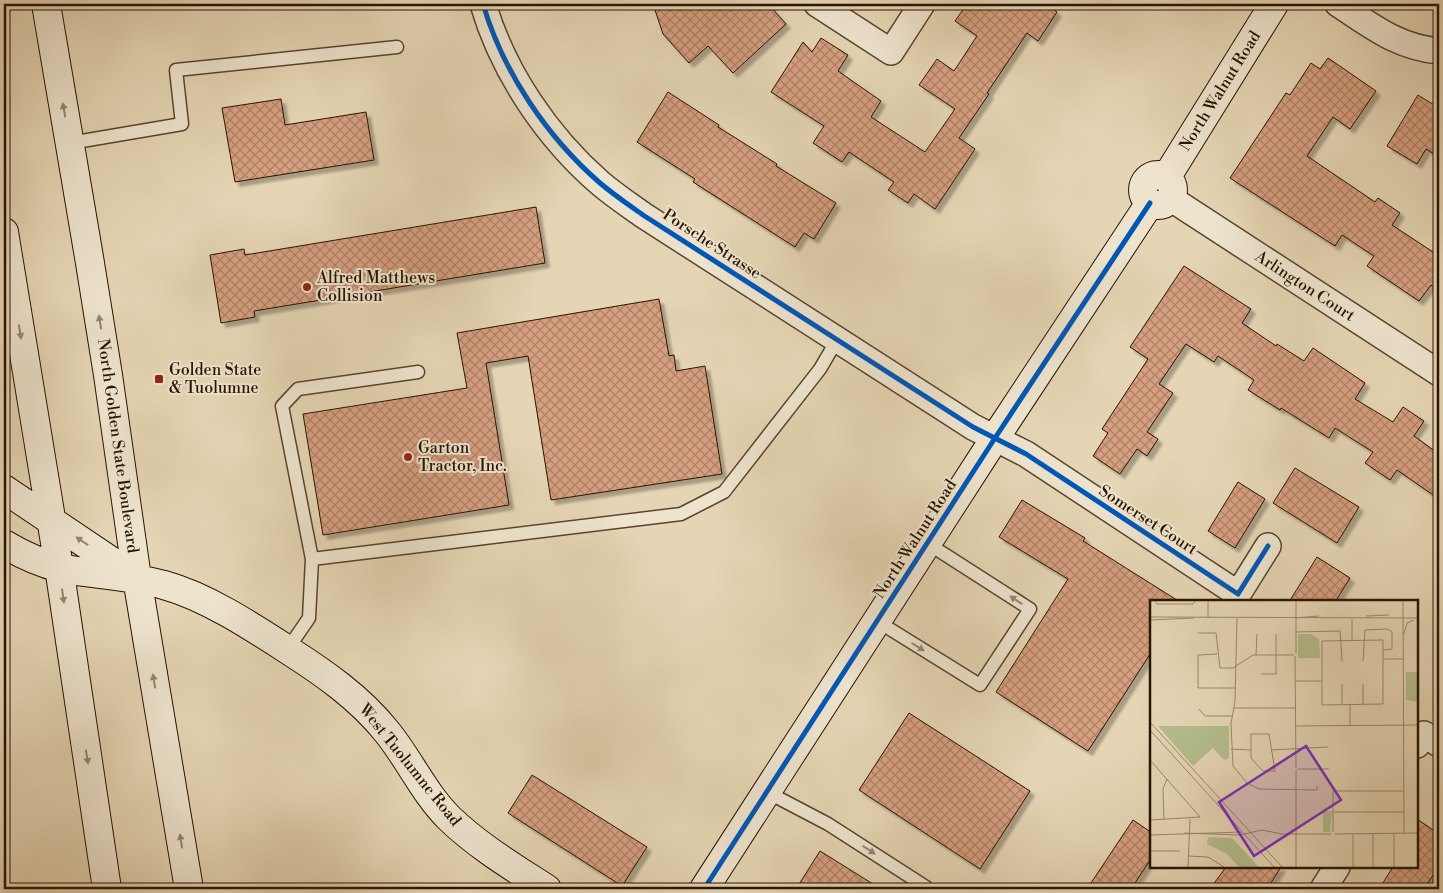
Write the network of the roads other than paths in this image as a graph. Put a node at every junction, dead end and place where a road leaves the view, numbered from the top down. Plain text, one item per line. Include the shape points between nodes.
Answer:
1 (46, 4) edge
2 (483, 4) edge
3 (817, 4) edge
4 (922, 4) edge
5 (1274, 4) edge
6 (1338, 4) edge
7 (397, 47) dead end
8 (1439, 51) edge
9 (70, 142) junction
10 (1162, 193) junction
11 (4, 232) edge
12 (837, 340) junction
13 (418, 372) dead end
14 (1439, 373) edge
15 (995, 438) junction
16 (4, 489) edge
17 (51, 520) junction
18 (927, 543) junction
19 (4, 544) edge
20 (1268, 546) dead end
21 (312, 559) junction
22 (59, 568) junction
23 (137, 578) junction
24 (877, 621) junction
25 (287, 650) junction
26 (767, 792) junction
27 (1336, 868) edge
28 (925, 888) edge
29 (107, 889) edge
30 (188, 889) edge
31 (547, 889) edge
32 (704, 889) edge
33 (1323, 889) edge

9 -> 1 street, North Golden State Boulevard
2 - 12 street, Porsche Strasse via 517,82 553,134 583,167 635,209
3 - 4 street via 891,52
5 - 10 street, North Walnut Road
6 - 8 street via 1405,44
7 - 9 lane via 176,70 182,124
23 -> 9 street, North Golden State Boulevard
10 - 14 street, Arlington Court
10 - 15 street, North Walnut Road
11 -> 17 street
12 - 15 street, Porsche Strasse via 973,428
12 - 21 lane via 820,369 724,492 681,514
13 - 21 lane via 298,389 282,406
15 - 18 street, North Walnut Road
15 - 20 street, Somerset Court via 1034,460 1238,594
16 - 17 street, West Tuolumne Road
17 - 22 street
23 -> 17 street, West Tuolumne Road
18 - 24 street, North Walnut Road
24 -> 18 lane via 980,685 1030,609
19 - 22 street, West Tuolumne Road via 25,556
21 - 25 lane via 309,618
22 - 23 street, West Tuolumne Road
22 -> 29 street
23 - 25 street, West Tuolumne Road via 193,596
30 -> 23 street, North Golden State Boulevard
24 - 26 street, North Walnut Road
25 - 31 street, West Tuolumne Road via 334,681 368,710 448,816 496,856
26 -> 28 lane via 828,824
26 - 32 street, North Walnut Road
27 - 33 street

